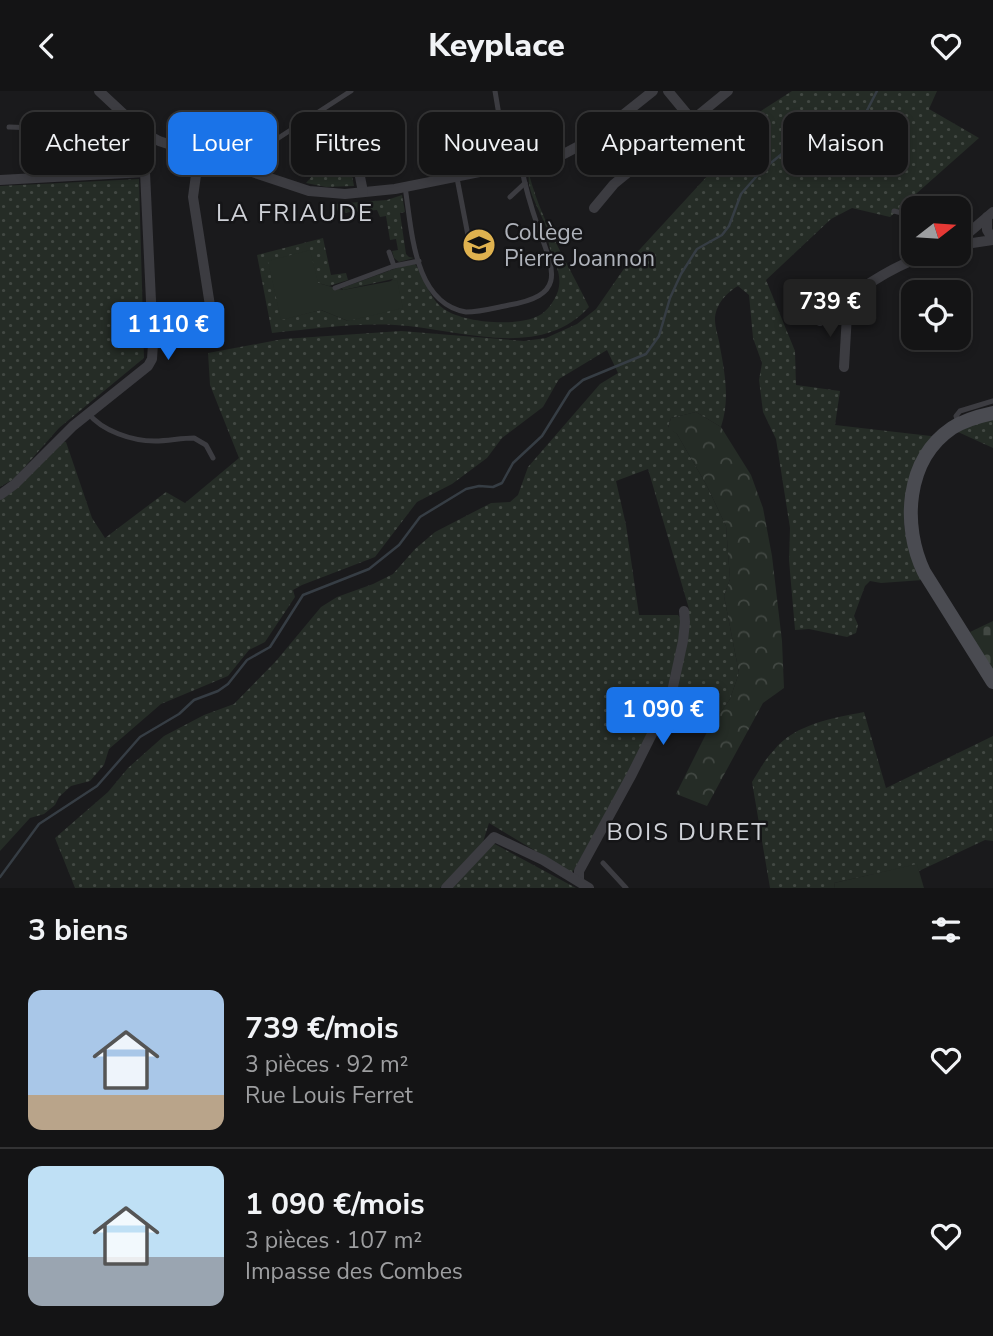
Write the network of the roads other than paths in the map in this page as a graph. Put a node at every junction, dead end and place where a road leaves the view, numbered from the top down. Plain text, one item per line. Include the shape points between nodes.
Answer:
1 (99, 91) edge
2 (351, 91) edge
3 (495, 91) edge
4 (653, 91) edge
5 (668, 91) edge
6 (727, 91) edge
7 (121, 112) edge
8 (498, 112) edge
9 (685, 112) edge
10 (702, 112) edge
11 (9, 127) dead end
12 (21, 127) edge
13 (277, 139) edge
14 (563, 155) edge
15 (91, 175) edge
16 (145, 175) edge
17 (196, 175) edge
18 (260, 175) edge
19 (360, 175) edge
20 (465, 175) edge
21 (523, 175) edge
22 (625, 175) edge
23 (457, 178) junction
24 (0, 180) edge
25 (525, 183) junction
26 (405, 187) junction
27 (363, 192) junction
28 (510, 197) dead end
29 (594, 208) dead end
30 (894, 211) dead end
31 (901, 213) edge
32 (990, 214) edge
33 (971, 230) edge
34 (971, 239) edge
35 (993, 240) edge
36 (389, 252) dead end
37 (475, 255) dead end
38 (419, 261) junction
39 (394, 266) junction
40 (901, 266) edge
41 (335, 288) dead end
42 (842, 302) junction
43 (211, 312) dead end
44 (821, 321) dead end
45 (844, 367) dead end
46 (993, 401) edge
47 (88, 413) junction
48 (993, 413) edge
49 (959, 424) junction
50 (213, 459) dead end
51 (0, 495) edge
52 (684, 611) dead end
53 (993, 682) edge
54 (603, 863) dead end
55 (579, 881) junction
56 (446, 888) edge
57 (589, 888) edge
58 (626, 888) edge

1 - 7 street
2 - 13 lane
3 - 8 lane
4 - 14 street via 582,146
5 - 9 street
6 - 10 street
11 - 12 lane
15 - 24 street
16 - 47 street via 152,359
17 - 43 street via 193,197
18 - 27 street via 309,191
19 - 27 street
20 - 23 street
21 - 25 lane
22 - 29 street
23 - 26 street
23 - 37 lane
25 - 28 lane
25 - 38 lane via 552,267 552,280 537,298 474,311 456,310 433,293
26 - 27 street
26 - 38 lane
30 - 31 lane
32 - 33 street
32 - 35 street via 987,230
34 - 35 street
36 - 39 lane
38 - 39 lane
39 - 41 lane
40 - 42 street via 876,277
42 - 44 street
42 - 45 street via 847,314
46 - 49 lane via 960,411 956,416
47 - 50 lane via 109,431 146,440 202,440
47 - 51 street
48 - 49 main road
49 - 53 main road via 936,443 921,468 910,500 911,537 924,572
52 - 55 street via 683,642 671,696 579,871
54 - 58 lane
55 - 56 street via 494,837
55 - 57 street

